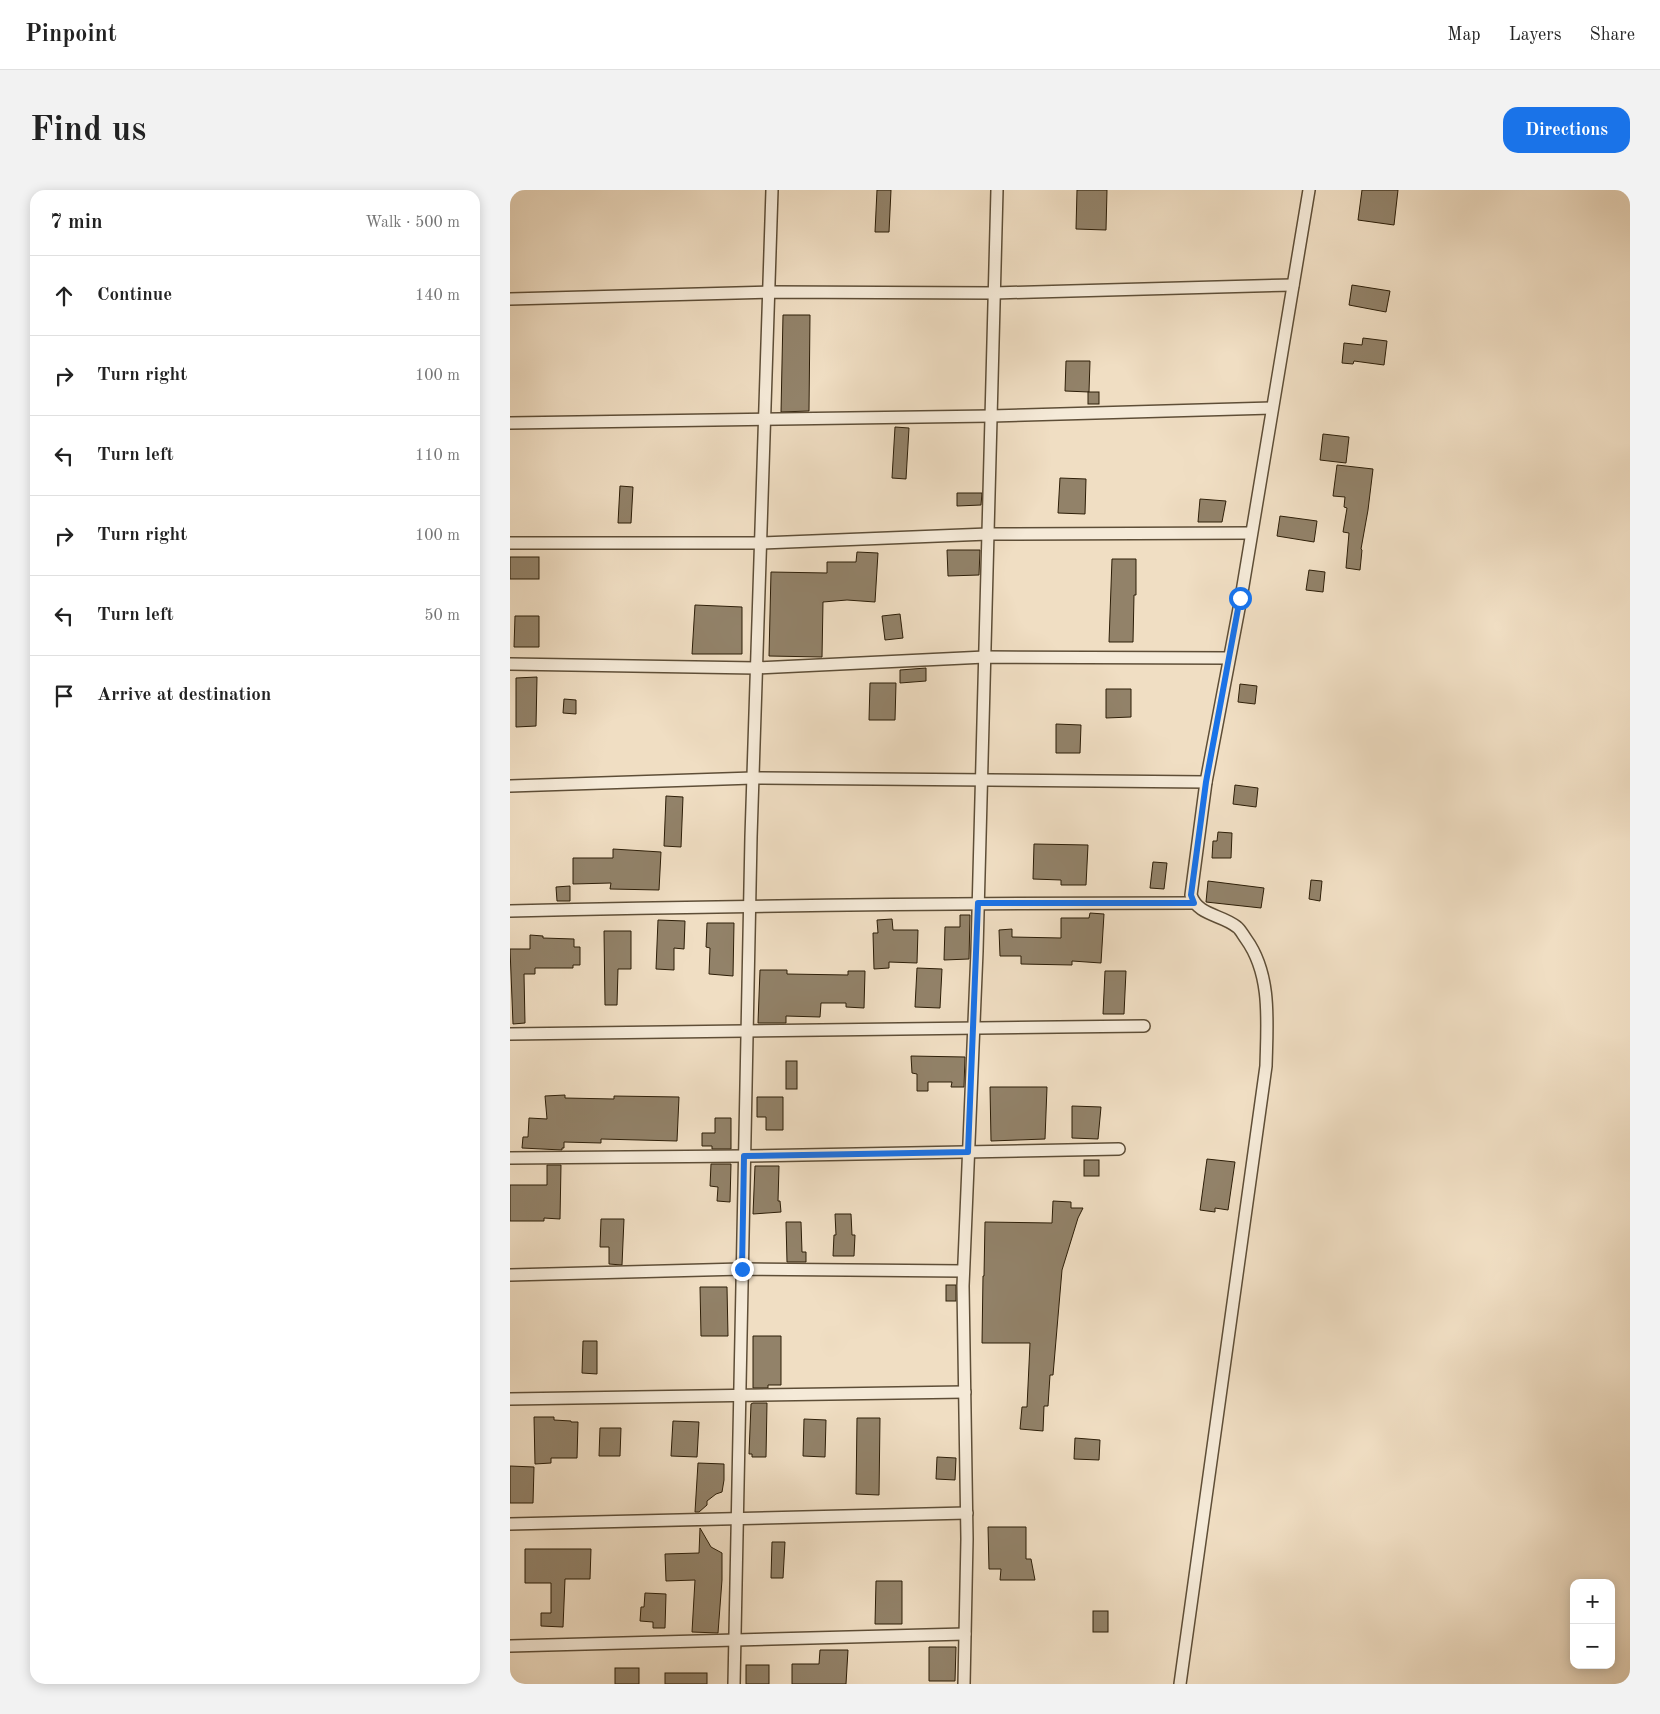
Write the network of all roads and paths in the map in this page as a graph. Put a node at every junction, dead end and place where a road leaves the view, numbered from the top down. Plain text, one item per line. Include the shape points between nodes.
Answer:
1 (772, 190) edge
2 (997, 190) edge
3 (1309, 190) edge
4 (1293, 285) junction
5 (769, 292) junction
6 (994, 293) junction
7 (510, 299) edge
8 (1272, 408) junction
9 (991, 416) junction
10 (765, 419) junction
11 (510, 423) edge
12 (1252, 533) junction
13 (988, 534) junction
14 (510, 543) edge
15 (760, 543) junction
16 (984, 657) junction
17 (1229, 658) junction
18 (510, 664) edge
19 (756, 668) junction
20 (753, 778) junction
21 (981, 781) junction
22 (1206, 782) junction
23 (510, 786) edge
24 (978, 903) junction
25 (1194, 903) junction
26 (749, 906) junction
27 (510, 911) edge
28 (1144, 1026) dead end
29 (974, 1028) junction
30 (747, 1031) junction
31 (510, 1034) edge
32 (1119, 1149) dead end
33 (968, 1152) junction
34 (744, 1156) junction
35 (510, 1158) edge
36 (742, 1269) junction
37 (963, 1271) junction
38 (510, 1275) edge
39 (965, 1392) junction
40 (740, 1395) junction
41 (510, 1399) edge
42 (967, 1513) junction
43 (737, 1520) junction
44 (510, 1524) edge
45 (965, 1634) junction
46 (735, 1639) junction
47 (510, 1646) edge
48 (734, 1684) edge
49 (964, 1684) edge
50 (1180, 1684) edge

1 - 5 street
2 - 6 street
3 - 4 street
4 - 6 street
4 - 8 street
5 - 6 street
5 - 7 street
5 - 10 street
6 - 9 street
8 - 9 street
8 - 12 street
9 - 10 street
9 - 13 street
10 - 11 street
10 - 15 street
12 - 13 street
12 - 17 street
13 - 15 street
13 - 16 street
14 - 15 street
15 - 19 street
16 - 17 street
16 - 19 street
16 - 21 street
17 - 22 street
18 - 19 street
19 - 20 street
20 - 21 street
20 - 23 street
20 - 26 street
21 - 22 street
21 - 24 street
22 - 25 street via 1191,895
24 - 25 street
24 - 26 street
24 - 29 street
25 - 50 street via 1203,911 1237,927 1254,949 1264,981 1267,1017 1266,1066
26 - 27 street
26 - 30 street
28 - 29 street
29 - 30 street
29 - 33 street
30 - 31 street
30 - 34 street
32 - 33 street
33 - 34 street
33 - 37 street
34 - 35 street
34 - 36 street
36 - 37 street
36 - 38 street
36 - 40 street
37 - 39 street
39 - 40 street
39 - 42 street
40 - 41 street
40 - 43 street
42 - 43 street
42 - 45 street
43 - 44 street
43 - 46 street
45 - 46 street
45 - 49 street
46 - 47 street
46 - 48 street

